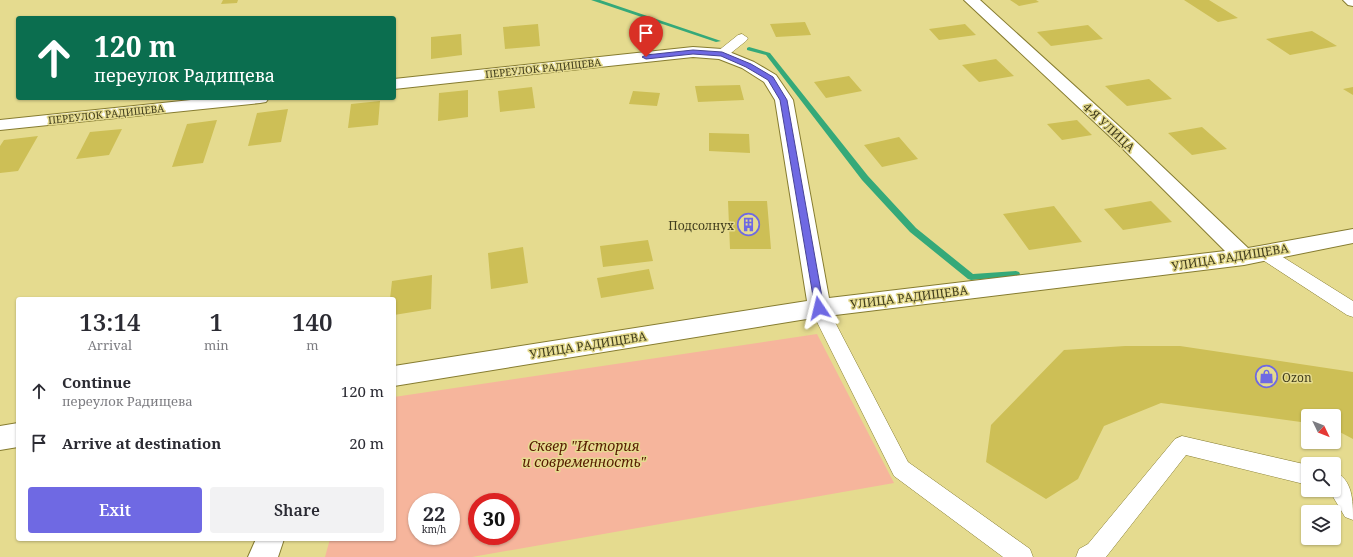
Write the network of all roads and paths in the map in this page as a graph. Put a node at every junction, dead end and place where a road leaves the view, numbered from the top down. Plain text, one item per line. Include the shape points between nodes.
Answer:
1 (971, 0) edge
2 (1350, 0) edge
3 (1353, 2) edge
4 (742, 38) dead end
5 (722, 54) junction
6 (396, 84) edge
7 (241, 100) edge
8 (0, 125) edge
9 (1353, 236) edge
10 (1254, 255) junction
11 (819, 308) junction
12 (1353, 310) edge
13 (396, 376) edge
14 (16, 435) edge
15 (0, 438) edge
16 (1301, 473) edge
17 (1341, 490) edge
18 (1353, 510) edge
19 (269, 541) edge
20 (263, 557) edge
21 (1022, 557) edge
22 (1087, 557) edge

1 - 10 street, 4-Я УЛИЦА
2 - 3 street
4 - 5 lane
5 - 6 street, ПЕРЕУЛОК РАДИЩЕВА via 693,52
5 - 11 street, ПЕРЕУЛОК РАДИЩЕВА via 748,65 770,79 784,100
7 - 8 street, ПЕРЕУЛОК РАДИЩЕВА
9 - 10 street, УЛИЦА РАДИЩЕВА
10 - 11 street, УЛИЦА РАДИЩЕВА
10 - 12 lane
11 - 13 street, УЛИЦА РАДИЩЕВА
11 - 21 lane via 901,469
14 - 15 street
16 - 22 lane via 1182,445 1096,552
17 - 18 lane
19 - 20 street

